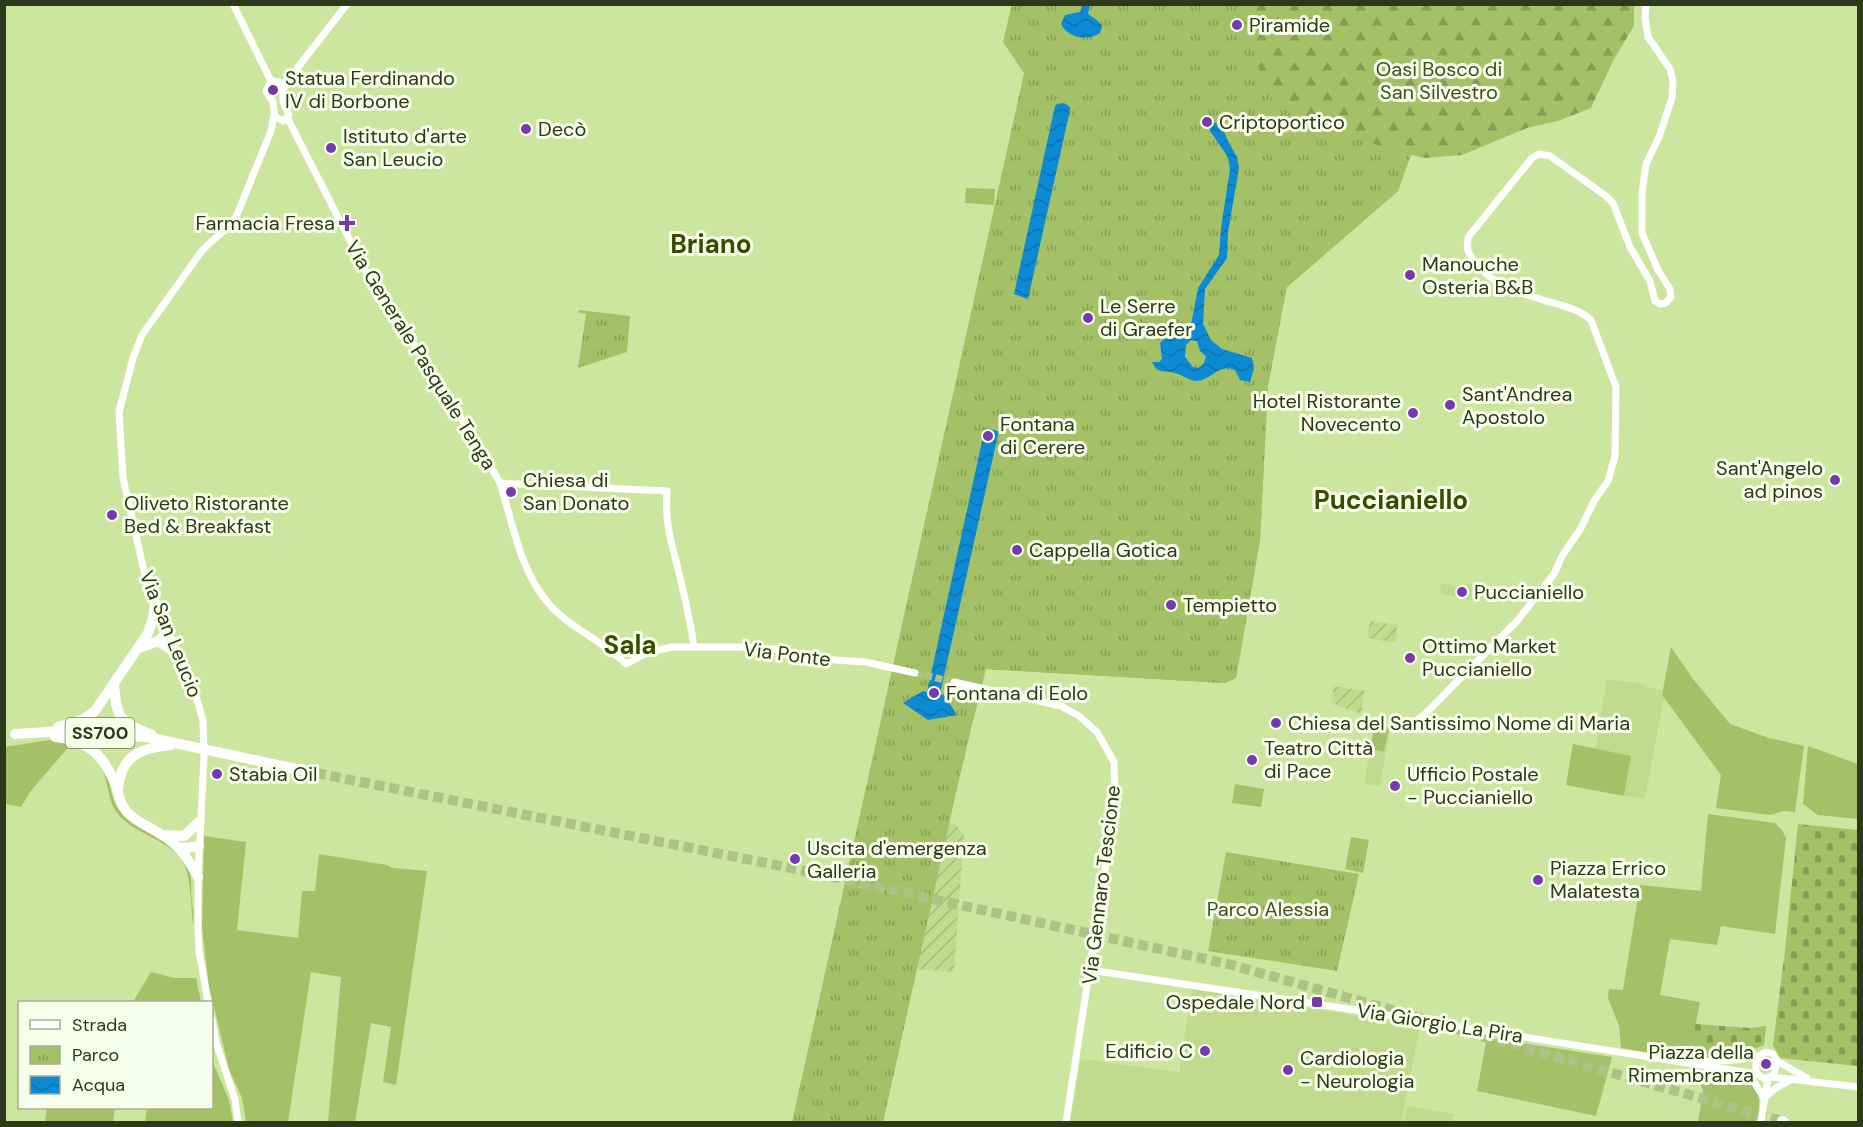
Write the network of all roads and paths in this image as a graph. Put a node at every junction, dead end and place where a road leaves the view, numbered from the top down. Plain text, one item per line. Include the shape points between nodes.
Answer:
1 (233, 4) edge
2 (347, 4) edge
3 (1646, 4) edge
4 (292, 75) junction
5 (274, 81) junction
6 (283, 89) junction
7 (274, 115) junction
8 (284, 120) junction
9 (271, 131) junction
10 (500, 483) junction
11 (155, 602) junction
12 (168, 632) junction
13 (148, 633) junction
14 (158, 641) junction
15 (694, 646) junction
16 (139, 649) junction
17 (178, 654) junction
18 (626, 664) joint
19 (915, 673) tunnel mouth
20 (954, 682) tunnel mouth
21 (114, 684) junction
22 (1404, 730) dead end
23 (10, 735) edge
24 (183, 744) junction
25 (301, 770) tunnel mouth
26 (118, 793) junction
27 (200, 821) junction
28 (163, 835) junction
29 (184, 836) junction
30 (199, 846) junction
31 (178, 847) junction
32 (198, 877) junction
33 (1090, 970) junction
34 (208, 1001) edge
35 (213, 1026) edge
36 (1759, 1056) junction
37 (1777, 1061) junction
38 (1684, 1063) junction
39 (1733, 1070) junction
40 (1764, 1077) junction
41 (1793, 1079) junction
42 (1812, 1081) junction
43 (1858, 1087) edge
44 (1764, 1098) junction
45 (238, 1122) edge
46 (1066, 1122) edge
47 (1761, 1122) edge

1 - 5 street
2 - 4 street
3 - 22 street via 1648,37 1670,69 1673,81 1672,98 1646,164 1642,232 1671,297 1666,303 1655,300 1613,203 1550,156 1539,154 1532,158 1469,236 1468,252 1486,276 1522,293 1576,310 1591,320 1616,387 1615,456 1605,487 1554,574 1505,634
4 - 5 street
4 - 6 street
5 - 6 street
5 - 7 street via 266,91 273,102
6 - 8 street via 282,98 289,111
7 - 8 street
7 - 9 street, Via San Leucio
8 - 9 street, Via San Leucio
8 - 10 street, Via Generale Pasquale Tenga via 368,276
9 - 11 street, Via San Leucio via 236,218 201,252 142,335 121,400 123,478 147,584
10 - 15 street via 667,491 669,538
10 - 18 street, Via Generale Pasquale Tenga via 523,560 548,604
11 - 12 street, Via San Leucio
11 - 13 highway, SS700
12 - 13 highway
12 - 14 highway, SS700
12 - 17 street, Via San Leucio
13 - 16 highway, SS700
14 - 16 highway, SS700
14 - 17 highway
15 - 18 street, Via Ponte via 649,652
15 - 19 street, Via Ponte via 777,649
16 - 21 highway, SS700
17 - 27 street, Via San Leucio via 200,706 204,738
20 - 33 street, Via Gennaro Tescione via 1061,706 1096,732 1114,762 1115,804
21 - 23 highway, SS700 via 95,711 82,720
21 - 24 highway, SS700 via 121,718 143,731
23 - 24 highway, SS700 via 93,732
23 - 26 highway, SS700 via 64,738 92,749 108,768
24 - 25 highway, SS700
24 - 26 highway, SS700 via 145,749 133,756 123,767
26 - 28 highway, SS700 via 128,813
27 - 29 highway
27 - 30 street, Via San Leucio
28 - 29 highway, SS700
28 - 31 highway, SS700
29 - 30 highway
30 - 31 highway
30 - 32 street, Via San Leucio
31 - 32 highway, SS700
32 - 34 street, Via San Leucio via 199,951
33 - 38 street, Via Giorgio La Pira
33 - 46 street, Via Gennaro Tescione
35 - 45 street
36 - 37 street via 1768,1052
36 - 38 street, Via Giorgio La Pira
36 - 40 street via 1756,1066
37 - 40 street via 1775,1071
37 - 42 street
38 - 39 street, Via Giorgio La Pira
39 - 40 street, Via Giorgio La Pira
39 - 44 street, Via Giorgio La Pira via 1754,1082
40 - 41 street, Via Giorgio La Pira
40 - 44 street
41 - 42 street, Via Giorgio La Pira
41 - 44 street
42 - 43 street, Via Giorgio La Pira
44 - 47 street

